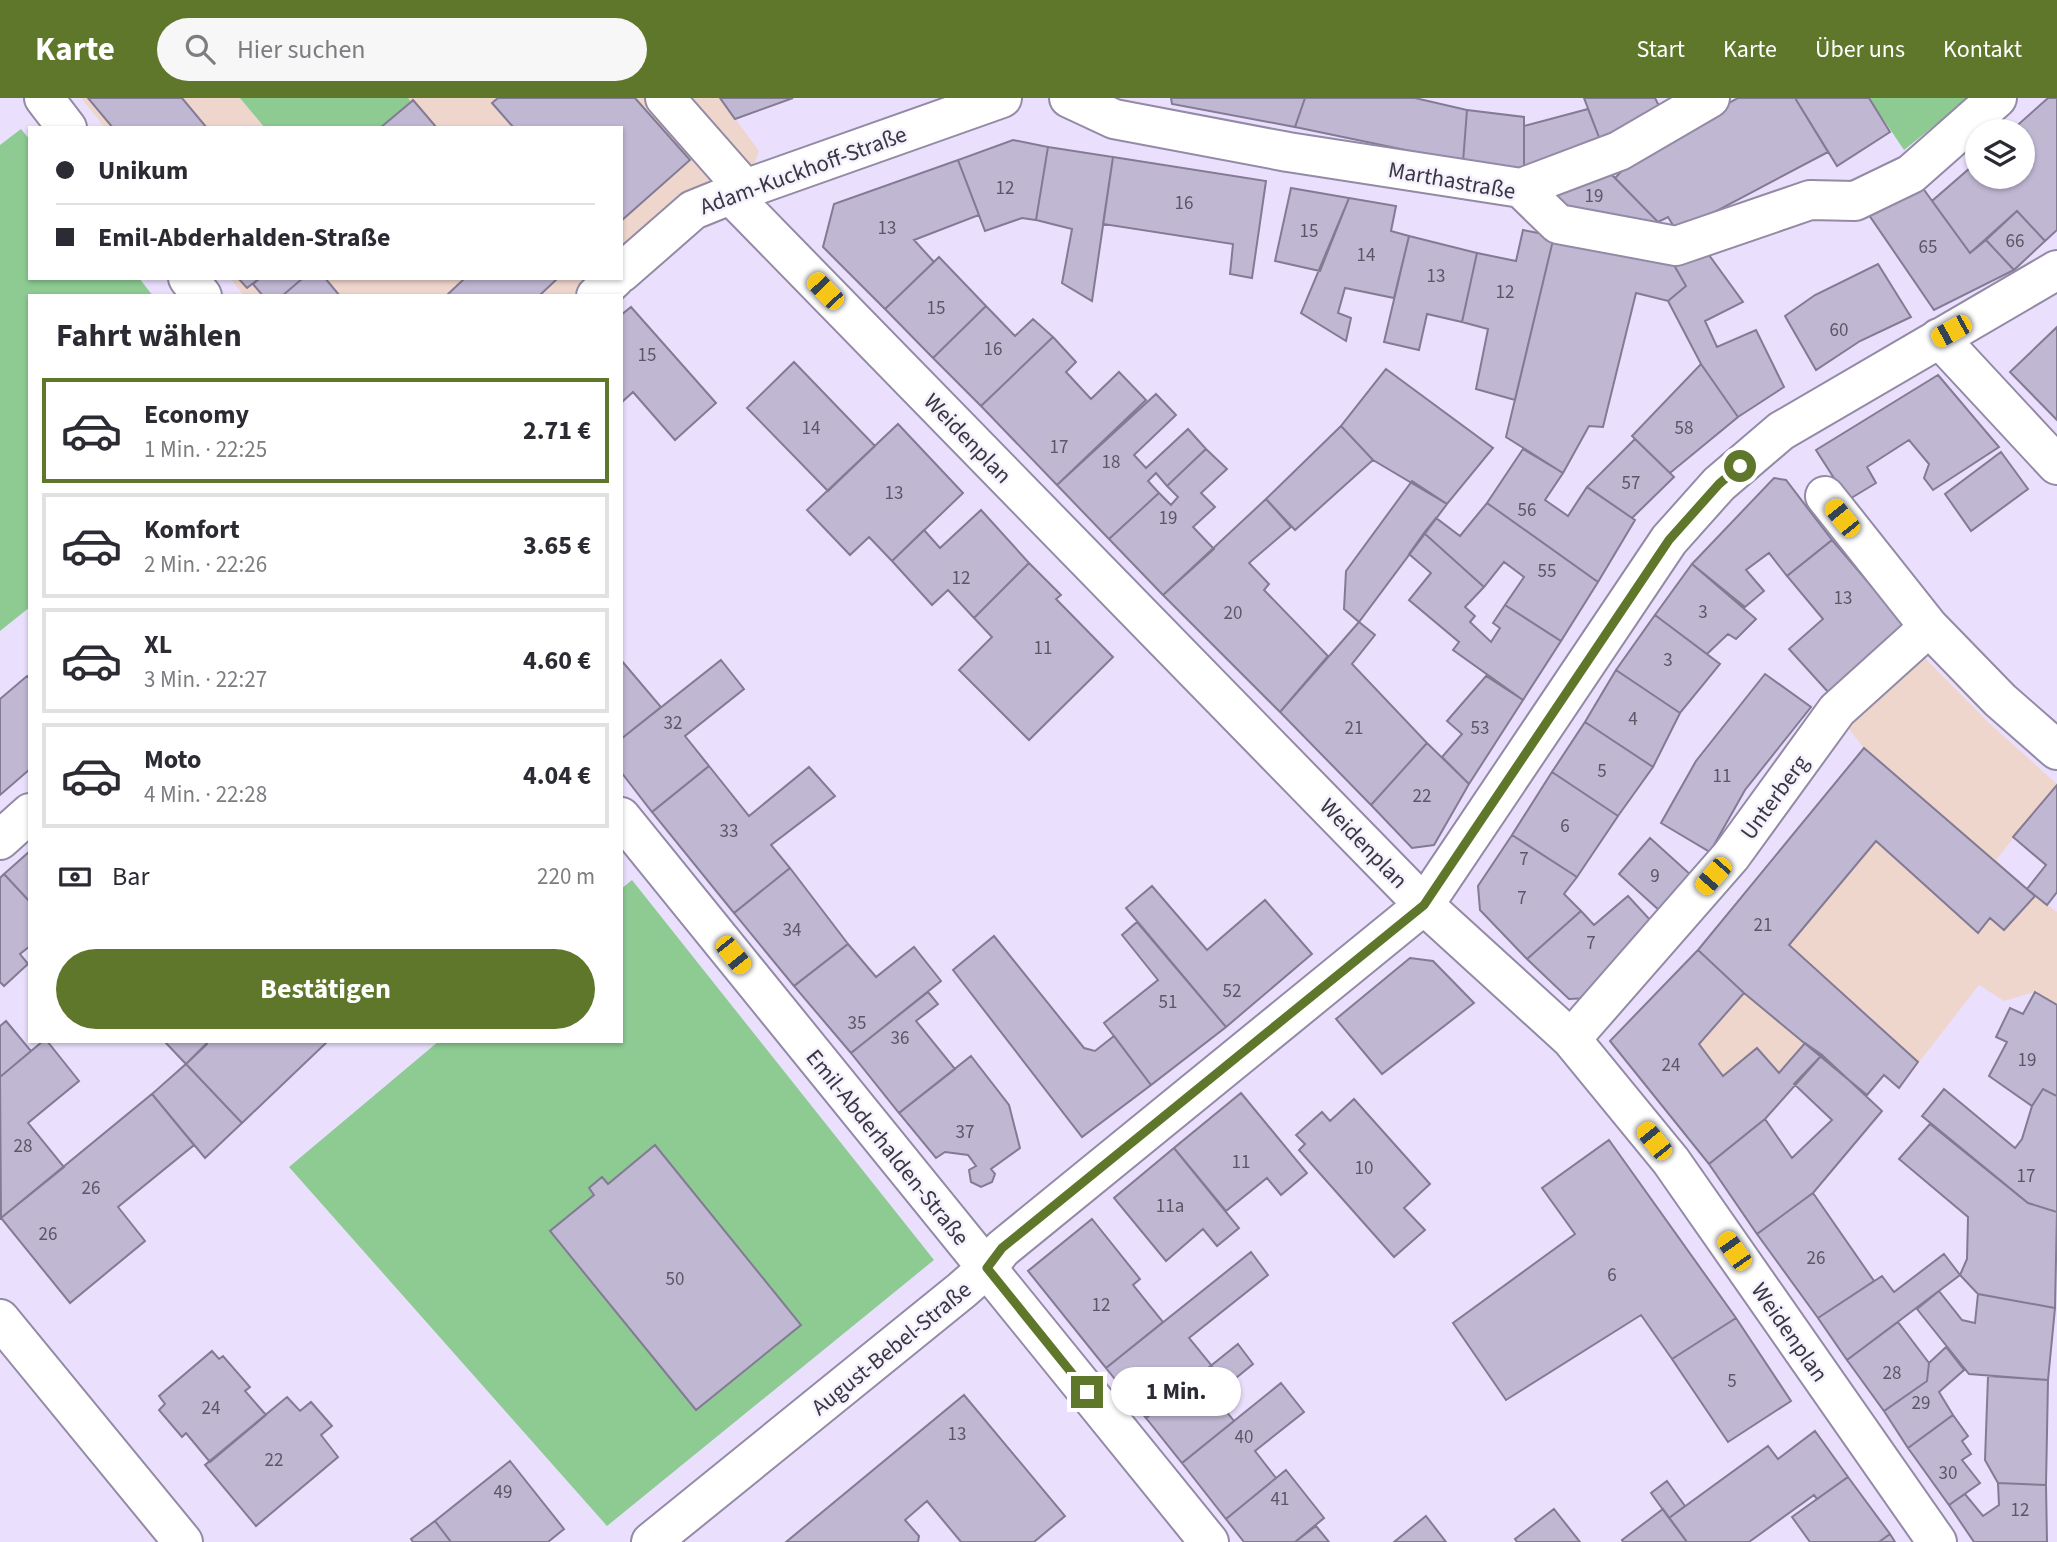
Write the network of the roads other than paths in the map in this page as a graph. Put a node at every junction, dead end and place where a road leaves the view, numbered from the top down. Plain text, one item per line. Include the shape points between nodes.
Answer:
1 (44, 98) edge
2 (665, 98) edge
3 (1002, 98) edge
4 (1069, 98) edge
5 (1710, 98) edge
6 (1997, 98) edge
7 (65, 126) edge
8 (1521, 188) junction
9 (738, 191) junction
10 (2057, 270) edge
11 (623, 271) edge
12 (190, 280) edge
13 (613, 280) edge
14 (200, 294) edge
15 (598, 294) edge
16 (1939, 338) junction
17 (2057, 465) edge
18 (1825, 496) dead end
19 (1929, 627) junction
20 (2057, 750) edge
21 (28, 815) edge
22 (623, 819) edge
23 (0, 840) edge
24 (1424, 905) junction
25 (1571, 1039) junction
26 (987, 1268) junction
27 (0, 1319) edge
28 (183, 1542) edge
29 (651, 1542) edge
30 (1209, 1542) edge
31 (1937, 1542) edge

1 - 7 street
2 - 9 street, Weidenplan
3 - 9 street, Adam-Kuckhoff-Straße
4 - 8 street, Marthastraße via 1114,119
5 - 8 street via 1619,151
6 - 8 street, Marthastraße via 1910,174 1855,201 1810,200 1676,246 1558,224
9 - 11 street, Adam-Kuckhoff-Straße via 692,210
9 - 24 street, Weidenplan
10 - 16 street, August-Bebel-Straße
12 - 14 street
13 - 15 street
16 - 17 street
16 - 24 street, August-Bebel-Straße via 1781,430 1719,484 1669,540
18 - 19 street
19 - 20 street
19 - 25 street, Unterberg via 1837,710 1731,856
21 - 23 street
22 - 26 street, Emil-Abderhalden-Straße
24 - 25 street, Weidenplan
24 - 26 street, August-Bebel-Straße via 1002,1248
25 - 31 street, Weidenplan via 1671,1161
26 - 29 street, August-Bebel-Straße
26 - 30 street, Emil-Abderhalden-Straße
27 - 28 street

